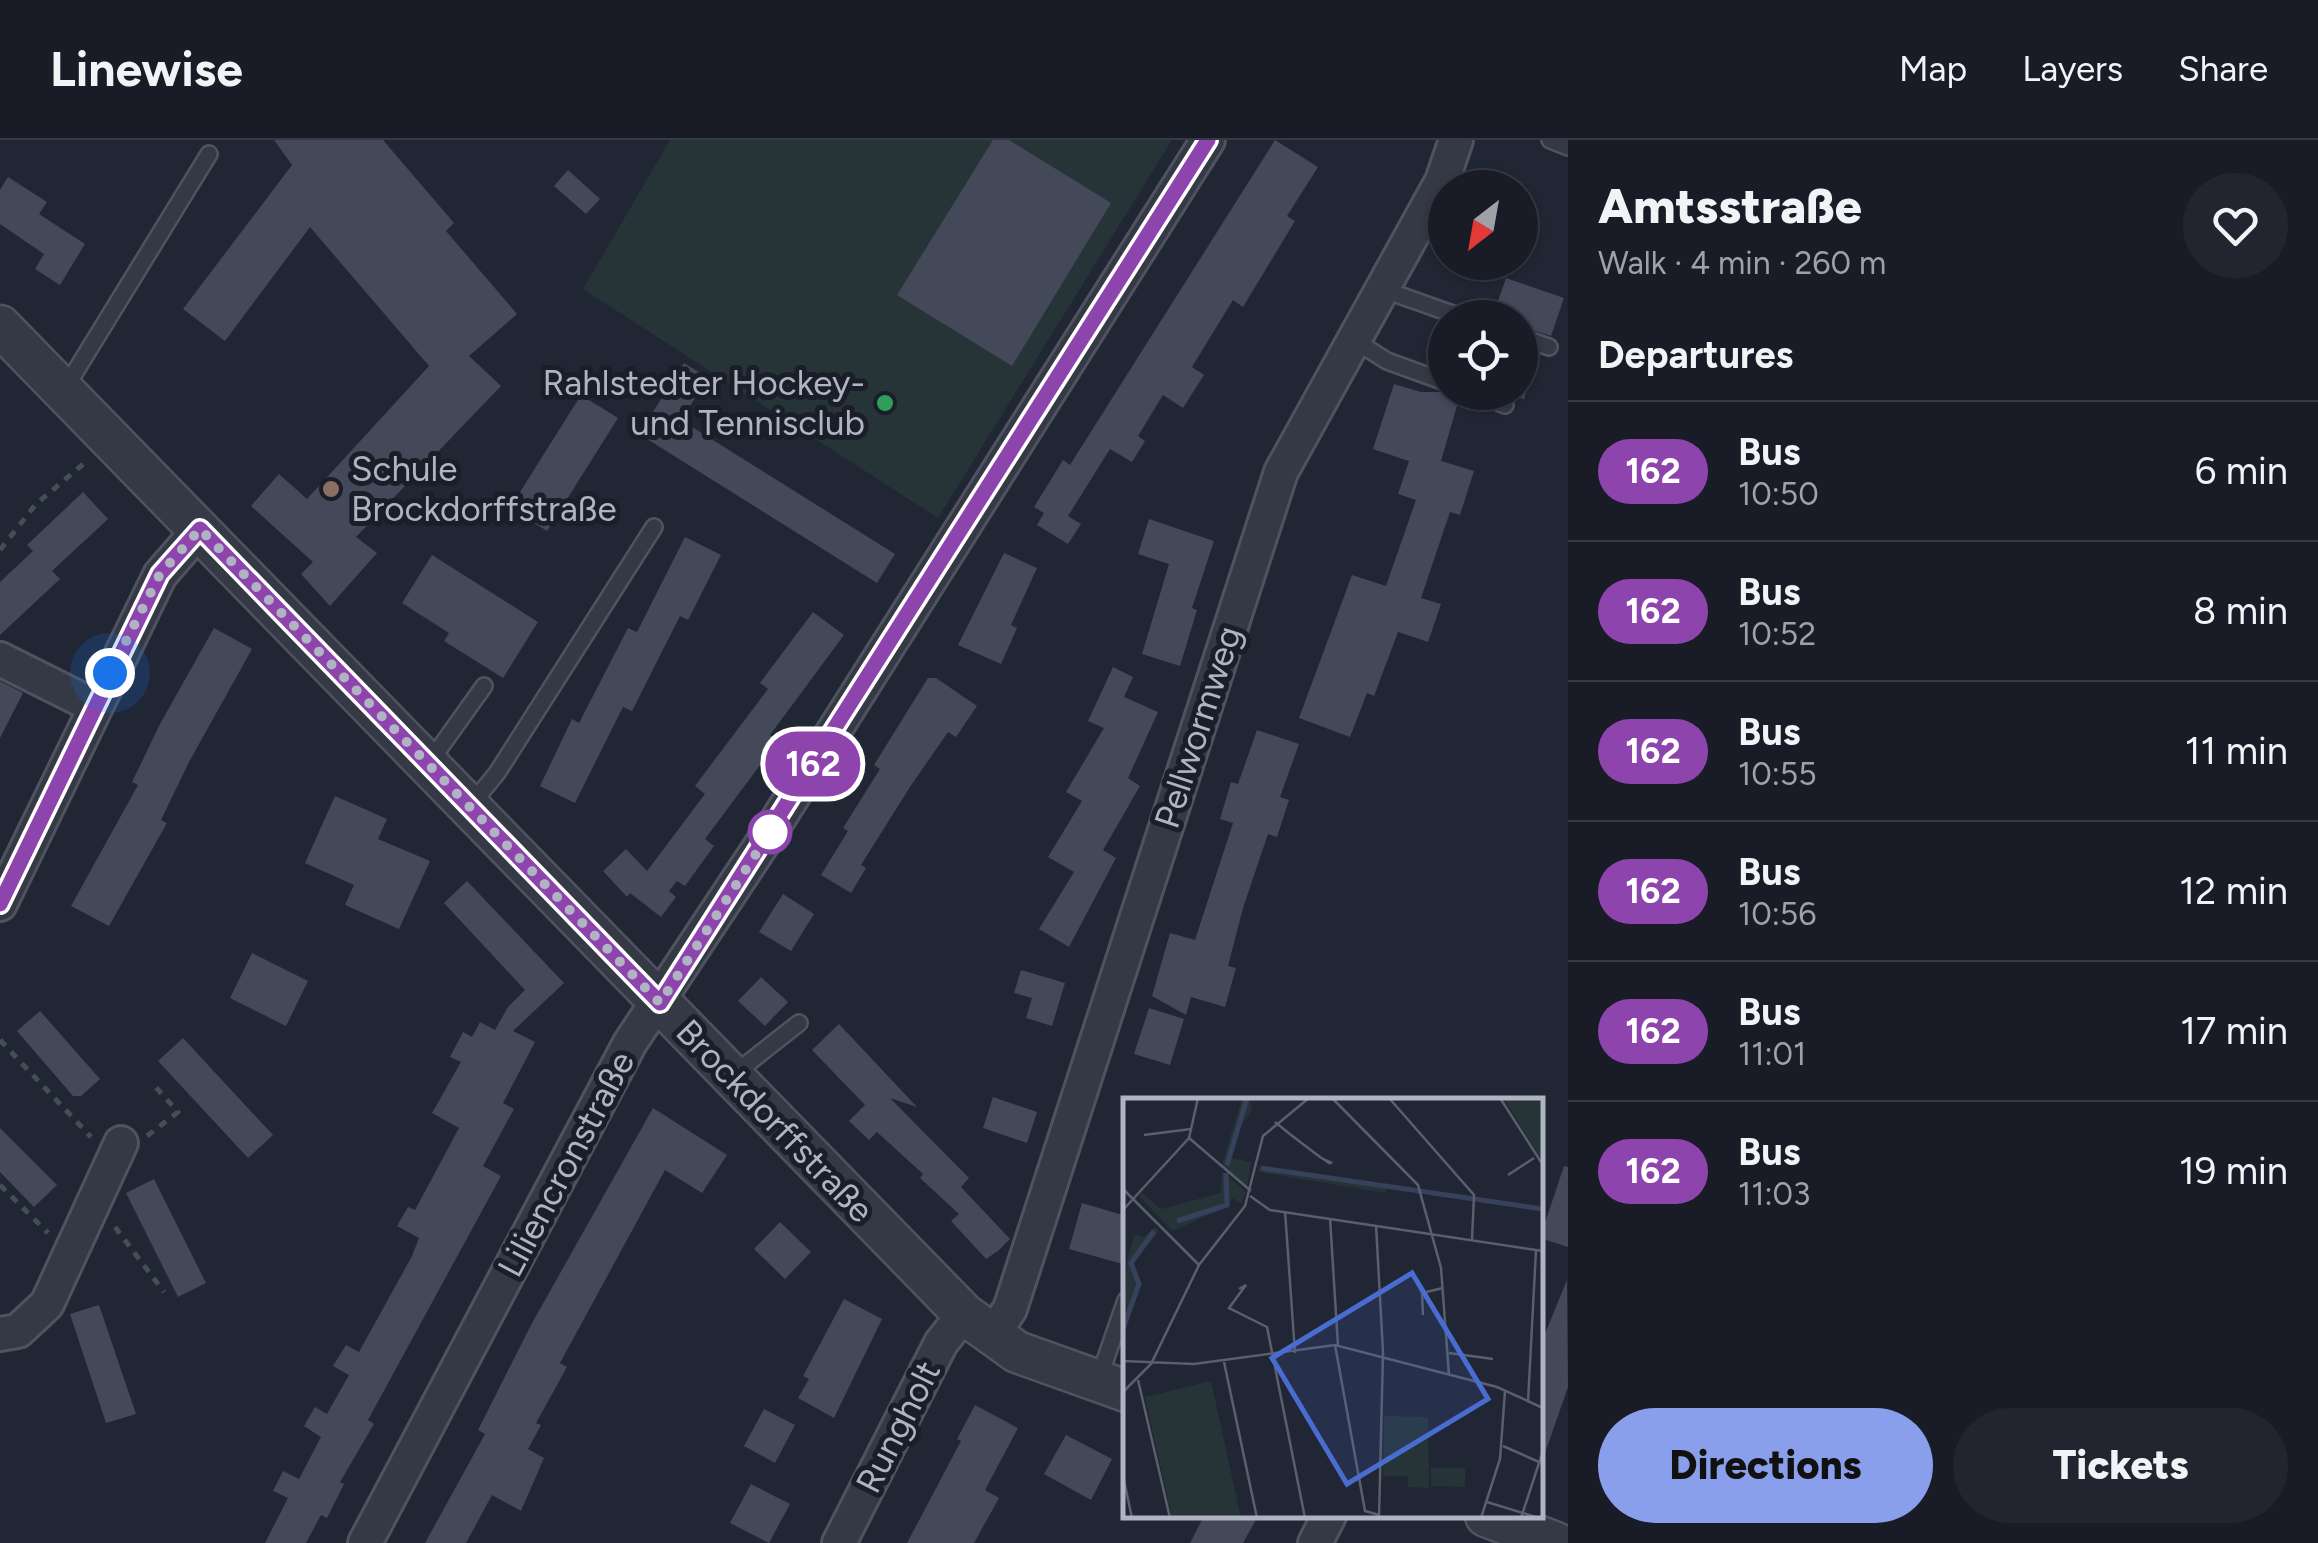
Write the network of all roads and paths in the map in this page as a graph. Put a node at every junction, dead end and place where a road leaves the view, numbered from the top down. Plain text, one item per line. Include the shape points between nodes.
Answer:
1 (1208, 140) edge
2 (1456, 140) edge
3 (1550, 140) edge
4 (1568, 147) edge
5 (210, 154) dead end
6 (1382, 290) junction
7 (1428, 306) edge
8 (0, 326) edge
9 (1354, 340) junction
10 (1538, 343) edge
11 (1549, 347) dead end
12 (1428, 376) edge
13 (64, 390) junction
14 (113, 439) junction
15 (654, 527) dead end
16 (200, 529) junction
17 (0, 550) edge
18 (0, 659) edge
19 (484, 686) dead end
20 (94, 706) junction
21 (429, 763) junction
22 (470, 806) junction
23 (0, 904) edge
24 (660, 1003) junction
25 (799, 1023) dead end
26 (0, 1040) edge
27 (731, 1076) junction
28 (152, 1084) dead end
29 (117, 1152) junction
30 (0, 1186) edge
31 (95, 1200) junction
32 (70, 1255) junction
33 (164, 1292) dead end
34 (1123, 1319) edge
35 (978, 1326) junction
36 (0, 1334) edge
37 (1112, 1387) edge
38 (1328, 1518) edge
39 (1491, 1518) edge
40 (365, 1543) edge
41 (839, 1543) edge
42 (1315, 1543) edge
43 (1556, 1543) edge

1 - 24 street, Liliencronstraße
2 - 6 street, Pellwormweg via 1442,181
3 - 4 lane
5 - 13 lane
6 - 7 lane
6 - 9 street, Pellwormweg
8 - 13 street, Brockdorffstraße
9 - 12 lane
9 - 35 street, Pellwormweg via 1281,472 1010,1310
10 - 11 lane
13 - 14 street, Brockdorffstraße
14 - 16 street, Brockdorffstraße
14 - 17 path via 36,504
15 - 22 lane
16 - 20 street via 160,574
16 - 21 street, Brockdorffstraße
18 - 20 street
19 - 21 lane
20 - 23 street
21 - 22 street, Brockdorffstraße
22 - 24 street, Brockdorffstraße
24 - 27 street, Brockdorffstraße
24 - 40 street, Liliencronstraße via 630,1043
25 - 27 lane
26 - 29 path
27 - 35 street, Brockdorffstraße
28 - 29 path via 178,1112
29 - 31 street
30 - 32 path
31 - 32 street
31 - 33 path
32 - 36 street via 48,1304 18,1331
34 - 37 lane
35 - 37 street, Brockdorffstraße via 1017,1352
35 - 41 street, Rungholt via 941,1342
38 - 42 street
39 - 43 street

